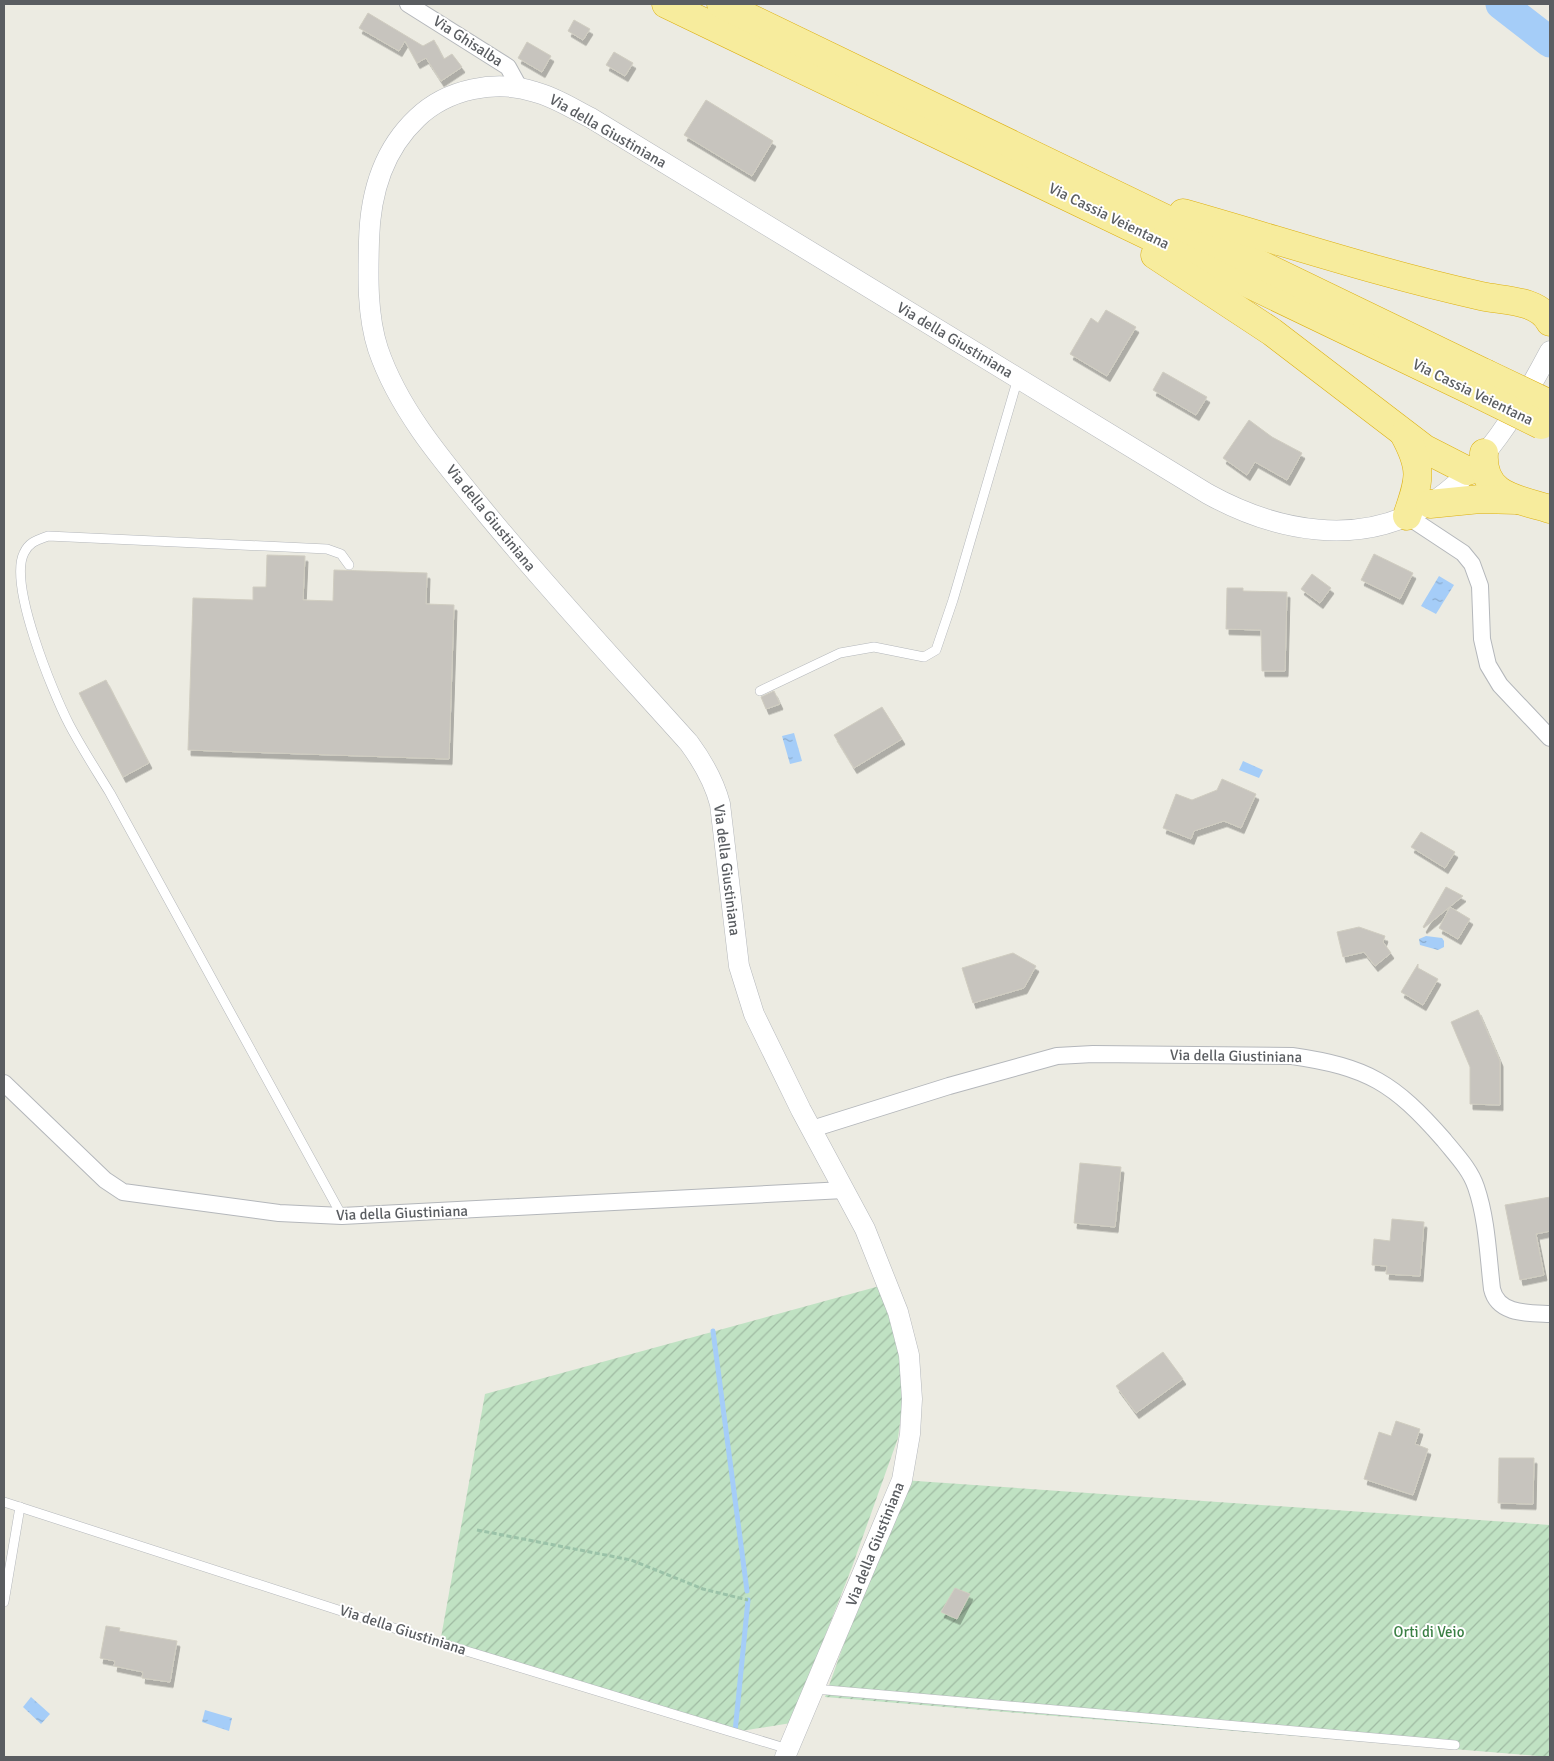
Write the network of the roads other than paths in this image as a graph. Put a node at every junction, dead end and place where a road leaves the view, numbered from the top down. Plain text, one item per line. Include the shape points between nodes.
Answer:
1 (408, 4) edge
2 (666, 4) edge
3 (721, 4) edge
4 (519, 87) junction
5 (1109, 192) junction
6 (1080, 202) junction
7 (1550, 298) edge
8 (1514, 301) junction
9 (1550, 322) edge
10 (1550, 351) edge
11 (1018, 378) junction
12 (1480, 383) junction
13 (1547, 420) edge
14 (1404, 434) junction
15 (1476, 462) junction
16 (1518, 500) junction
17 (1550, 509) edge
18 (1419, 510) junction
19 (349, 565) dead end
20 (760, 691) dead end
21 (1550, 738) edge
22 (4, 1083) edge
23 (812, 1129) junction
24 (844, 1190) junction
25 (342, 1216) junction
26 (1550, 1314) edge
27 (4, 1502) edge
28 (20, 1507) junction
29 (4, 1602) edge
30 (815, 1689) junction
31 (1455, 1745) dead end
32 (786, 1753) edge

1 - 4 street, Via Ghisalba via 508,66
2 - 6 highway, Via Cassia Veientana
3 - 5 highway, Via Cassia Veientana
4 - 11 street, Via della Giustiniana via 538,92 590,118
4 - 23 street, Via della Giustiniana via 484,88 452,95 423,112 394,145 377,178 371,212 368,274 374,335 395,386 447,466 520,556 689,743 708,771 720,804 739,966 754,1014
5 - 8 highway via 1457,290
5 - 12 highway, Via Cassia Veientana
6 - 12 highway, Via Cassia Veientana
6 - 14 highway via 1272,332
7 - 8 highway
8 - 9 highway via 1538,309
10 - 15 street, Via della Giustiniana via 1515,410
11 - 18 street, Via della Giustiniana via 1208,494 1254,516 1295,528 1330,530 1375,526
11 - 20 lane via 954,600 936,650 924,657 874,647 840,653
12 - 13 highway, Via Cassia Veientana, bridge
14 - 15 highway via 1446,461
14 - 18 highway via 1416,457
15 - 16 highway via 1501,492
15 - 18 street, Via della Giustiniana
16 - 17 highway
16 - 18 highway via 1480,499
18 - 21 street via 1472,564 1480,586 1482,639 1488,665 1500,685
19 - 25 lane via 340,554 327,549 48,536 32,542 20,562 24,598 43,664 69,724 110,792
22 - 25 street, Via della Giustiniana via 105,1180 123,1192 279,1213
23 - 24 street, Via della Giustiniana
23 - 26 street, Via della Giustiniana via 1057,1056 1292,1056 1325,1060 1373,1078 1415,1107 1462,1162 1476,1185 1495,1298 1508,1308
24 - 25 street, Via della Giustiniana
24 - 30 street, Via della Giustiniana via 865,1229 900,1320 909,1355 910,1434 902,1480
27 - 28 lane, Via della Giustiniana
28 - 29 lane
28 - 32 lane, Via della Giustiniana
30 - 31 lane
30 - 32 street, Via della Giustiniana

